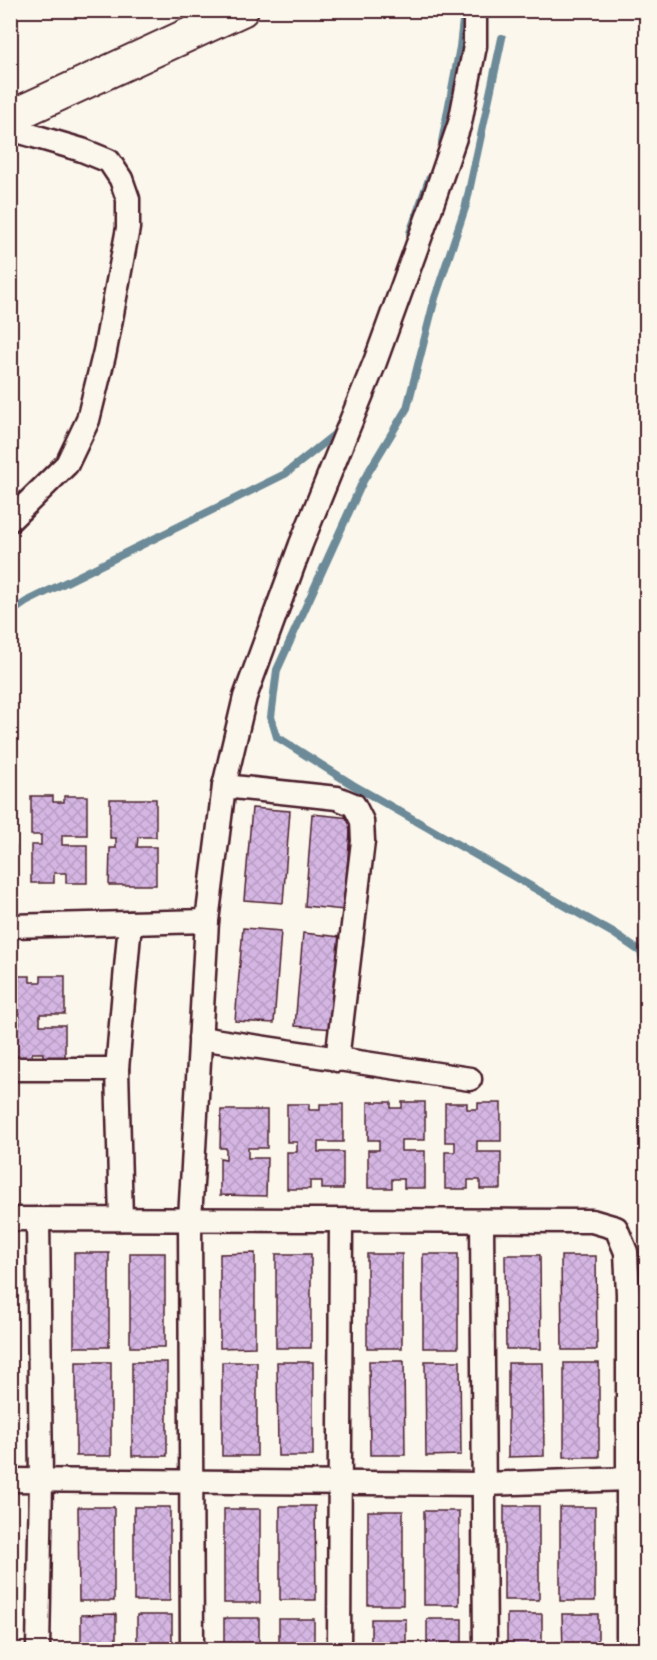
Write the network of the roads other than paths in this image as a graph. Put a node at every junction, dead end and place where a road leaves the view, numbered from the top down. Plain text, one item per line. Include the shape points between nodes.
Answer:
1 (242, 10) edge
2 (476, 10) edge
3 (10, 117) edge
4 (10, 129) edge
5 (10, 520) edge
6 (224, 786) junction
7 (207, 921) junction
8 (130, 922) junction
9 (10, 926) edge
10 (200, 1038) junction
11 (337, 1060) junction
12 (117, 1068) junction
13 (10, 1069) edge
14 (470, 1079) dead end
15 (10, 1219) edge
16 (38, 1219) junction
17 (120, 1219) junction
18 (190, 1219) junction
19 (341, 1221) junction
20 (482, 1221) junction
21 (628, 1479) junction
22 (10, 1480) edge
23 (41, 1480) junction
24 (191, 1482) junction
25 (341, 1483) junction
26 (485, 1484) junction
27 (38, 1650) edge
28 (192, 1650) edge
29 (339, 1650) edge
30 (485, 1650) edge
31 (628, 1650) edge

1 - 3 main road
2 - 6 street via 476,46 460,123 375,362 301,544 245,697
4 - 5 street via 109,161 128,199 128,228 88,420 67,464
6 - 7 street
6 - 11 street via 337,798 354,805 362,821 363,841
7 - 8 street
7 - 10 street
8 - 9 street
8 - 12 street
10 - 11 street
10 - 18 street
11 - 14 street
12 - 13 street
12 - 17 street
15 - 16 street
16 - 17 street
16 - 23 street
17 - 18 street
18 - 19 street
18 - 24 street
19 - 20 street
19 - 25 street
20 - 21 street via 592,1221 616,1228 627,1252
20 - 26 street
21 - 26 street
21 - 31 street
22 - 23 street
23 - 24 street
23 - 27 street
24 - 25 street
24 - 28 street
25 - 26 street
25 - 29 street
26 - 30 street

